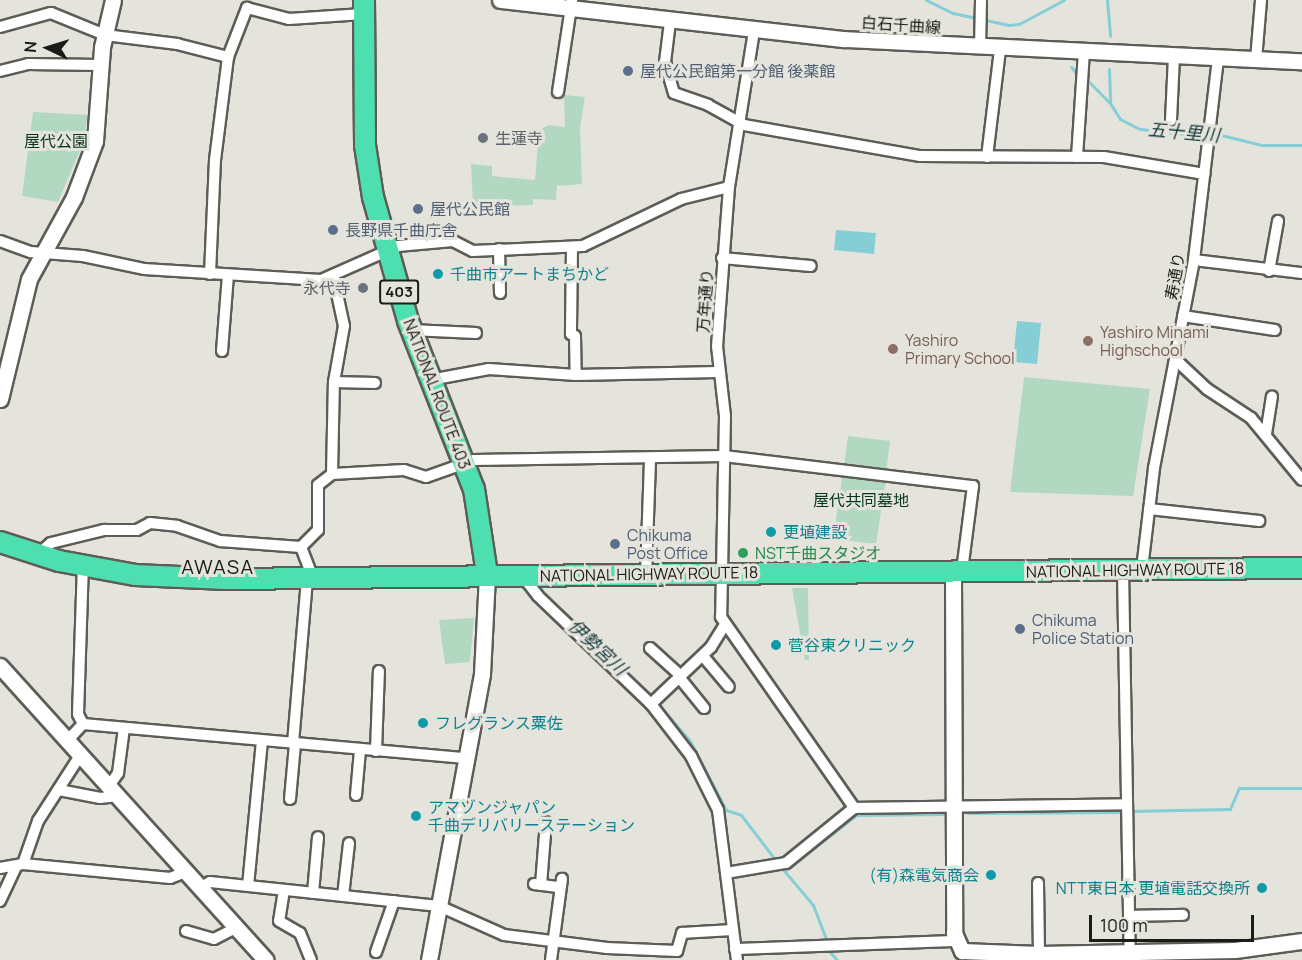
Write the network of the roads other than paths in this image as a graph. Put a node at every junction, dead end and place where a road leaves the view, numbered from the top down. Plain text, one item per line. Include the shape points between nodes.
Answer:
1 (113, 0) edge
2 (500, 0) edge
3 (981, 0) edge
4 (1261, 0) edge
5 (245, 4) edge
6 (572, 5) edge
7 (363, 7) edge
8 (670, 22) junction
9 (0, 27) edge
10 (754, 31) junction
11 (105, 35) junction
12 (980, 48) junction
13 (1000, 49) junction
14 (1084, 52) junction
15 (228, 57) junction
16 (1174, 57) junction
17 (1218, 59) junction
18 (1256, 60) junction
19 (1302, 61) edge
20 (100, 65) junction
21 (0, 71) edge
22 (558, 92) dead end
23 (1171, 120) dead end
24 (741, 122) junction
25 (987, 157) junction
26 (1077, 157) junction
27 (1205, 174) junction
28 (729, 187) junction
29 (1278, 221) dead end
30 (0, 241) edge
31 (572, 247) junction
32 (499, 249) junction
33 (388, 252) junction
34 (40, 253) junction
35 (722, 258) junction
36 (1194, 260) junction
37 (811, 266) dead end
38 (1269, 271) junction
39 (1302, 273) edge
40 (210, 274) junction
41 (228, 275) junction
42 (333, 275) junction
43 (500, 293) dead end
44 (1183, 316) junction
45 (411, 330) junction
46 (1275, 330) dead end
47 (476, 333) dead end
48 (222, 351) dead end
49 (1176, 360) junction
50 (718, 372) junction
51 (4, 373) edge
52 (576, 375) junction
53 (430, 380) junction
54 (334, 382) junction
55 (375, 383) dead end
56 (1272, 396) dead end
57 (0, 399) edge
58 (1266, 434) junction
59 (724, 456) junction
60 (650, 458) junction
61 (465, 465) junction
62 (333, 474) junction
63 (1302, 480) edge
64 (1149, 509) junction
65 (1259, 521) dead end
66 (0, 542) edge
67 (301, 547) junction
68 (42, 551) junction
69 (83, 567) junction
70 (1302, 568) edge
71 (1133, 570) junction
72 (487, 574) junction
73 (721, 574) junction
74 (953, 574) junction
75 (527, 575) junction
76 (646, 575) junction
77 (310, 579) junction
78 (725, 625) junction
79 (650, 648) dead end
80 (703, 656) junction
81 (0, 666) edge
82 (379, 671) dead end
83 (680, 677) junction
84 (729, 687) dead end
85 (651, 704) junction
86 (704, 708) dead end
87 (83, 724) junction
88 (123, 728) junction
89 (68, 740) junction
90 (262, 741) junction
91 (294, 744) junction
92 (360, 750) junction
93 (376, 751) junction
94 (81, 754) junction
95 (465, 758) junction
96 (59, 790) junction
97 (113, 791) junction
98 (356, 795) dead end
99 (290, 800) dead end
100 (955, 807) junction
101 (854, 808) junction
102 (1127, 809) junction
103 (542, 829) dead end
104 (318, 837) dead end
105 (349, 843) dead end
106 (19, 865) junction
107 (0, 868) edge
108 (186, 872) junction
109 (726, 873) junction
110 (1038, 883) dead end
111 (248, 886) junction
112 (201, 887) junction
113 (284, 890) junction
114 (313, 893) junction
115 (343, 896) junction
116 (0, 901) edge
117 (394, 901) junction
118 (439, 906) junction
119 (1183, 915) dead end
120 (1129, 916) junction
121 (236, 928) junction
122 (186, 930) dead end
123 (733, 930) junction
124 (554, 940) junction
125 (1302, 941) edge
126 (959, 951) edge
127 (376, 952) dead end
128 (736, 954) edge
129 (1040, 954) junction
130 (1130, 956) edge
131 (263, 959) edge
132 (311, 960) edge
133 (429, 960) edge
134 (551, 960) edge

1 - 11 street
2 - 6 street, 白石千曲線
3 - 12 street
4 - 18 street
5 - 7 street via 289,19
5 - 15 street
6 - 8 street, 白石千曲線
6 - 22 street
7 - 33 highway, NATIONAL ROUTE 403 / 403 via 367,169
8 - 10 street, 白石千曲線
8 - 24 street via 664,62 674,93
9 - 11 street via 51,13
10 - 12 street, 白石千曲線
10 - 24 street, 万年通り
11 - 15 street via 177,44
11 - 20 street
12 - 13 street, 白石千曲線
13 - 14 street, 白石千曲線
13 - 25 street
14 - 16 street, 白石千曲線
14 - 26 street
15 - 40 street via 214,160
16 - 17 street, 白石千曲線
16 - 23 street
17 - 18 street, 白石千曲線
17 - 27 street, 寿通り
18 - 19 street, 白石千曲線
20 - 21 street via 28,64
20 - 34 street via 98,123 88,163 74,196
24 - 25 street via 863,148 920,156
24 - 28 street, 万年通り
25 - 26 street
26 - 27 street via 1128,160
27 - 36 street, 寿通り
28 - 31 street via 681,199 583,246
28 - 35 street, 万年通り
29 - 38 street
30 - 34 street
31 - 32 street
31 - 52 street via 571,334 575,336
32 - 33 street via 473,251 453,241 398,246
32 - 43 street
33 - 42 street
33 - 45 highway, NATIONAL ROUTE 403 / 403
34 - 40 street
34 - 51 street via 29,279
35 - 37 street
35 - 50 street, 万年通り
36 - 38 street
36 - 44 street, 寿通り
38 - 39 street
40 - 41 street
41 - 42 street via 321,280
41 - 48 street
42 - 54 street via 344,326
44 - 46 street via 1236,321
44 - 49 street, 寿通り
45 - 47 street
45 - 53 highway, NATIONAL ROUTE 403 / 403
49 - 58 street
49 - 64 street, 寿通り
50 - 52 street
50 - 59 street, 万年通り via 725,416
51 - 57 street
52 - 53 street via 489,369
53 - 61 highway, NATIONAL ROUTE 403 / 403
54 - 55 street
54 - 62 street
56 - 58 street
58 - 63 street
59 - 60 street
59 - 73 street, 万年通り
59 - 74 street via 973,486 963,563
60 - 61 street via 474,460
60 - 76 street
61 - 62 street via 426,477 404,470
61 - 72 highway, NATIONAL ROUTE 403 / 403 via 480,517
62 - 67 street via 318,485 318,530
64 - 65 street
64 - 71 street, 寿通り
66 - 68 highway, NATIONAL HIGHWAY ROUTE 18
67 - 68 street via 220,541 177,526 150,523 137,530 104,530
67 - 77 street
68 - 69 highway, NATIONAL HIGHWAY ROUTE 18
69 - 77 highway, NATIONAL HIGHWAY ROUTE 18 via 135,575
69 - 87 street via 78,714
70 - 71 highway, NATIONAL HIGHWAY ROUTE 18
71 - 74 highway, NATIONAL HIGHWAY ROUTE 18
71 - 102 street, 寿通り
72 - 75 highway, NATIONAL HIGHWAY ROUTE 18
72 - 77 highway, NATIONAL HIGHWAY ROUTE 18
72 - 95 street via 482,674
73 - 74 highway, NATIONAL HIGHWAY ROUTE 18
73 - 76 highway, NATIONAL HIGHWAY ROUTE 18
73 - 78 street, 万年通り via 721,617
74 - 100 street
75 - 76 highway, NATIONAL HIGHWAY ROUTE 18
75 - 85 street via 528,584 538,596
77 - 91 street
78 - 80 street
78 - 101 street
79 - 83 street
80 - 83 street
80 - 84 street
81 - 89 street
82 - 93 street
83 - 85 street
83 - 86 street
85 - 109 street via 685,745 718,810
87 - 88 street
87 - 89 street
88 - 90 street
88 - 97 street
89 - 94 street
90 - 91 street
90 - 111 street
91 - 92 street
91 - 99 street
92 - 93 street
92 - 98 street
93 - 95 street
94 - 96 street
94 - 97 street
95 - 118 street
96 - 97 street via 100,798
96 - 106 street via 38,821
97 - 108 street
100 - 101 street
100 - 102 street
100 - 126 street
101 - 109 street via 780,864
102 - 120 street, 寿通り
103 - 124 street via 538,885 561,883
104 - 114 street
105 - 115 street
106 - 107 street
106 - 108 street via 170,878
106 - 116 street
108 - 112 street
109 - 123 street
110 - 129 street
111 - 112 street via 210,882
111 - 113 street
112 - 121 street
113 - 114 street
113 - 132 street via 279,921 300,933
114 - 115 street
115 - 117 street
117 - 118 street
117 - 127 street
118 - 124 street via 504,935
118 - 133 street
119 - 120 street
120 - 130 street, 寿通り
121 - 122 street via 214,939
121 - 131 street
123 - 124 street via 682,933 677,951 607,948
123 - 128 street
124 - 134 street
125 - 130 street via 1235,950
126 - 128 street
126 - 129 street
129 - 130 street

